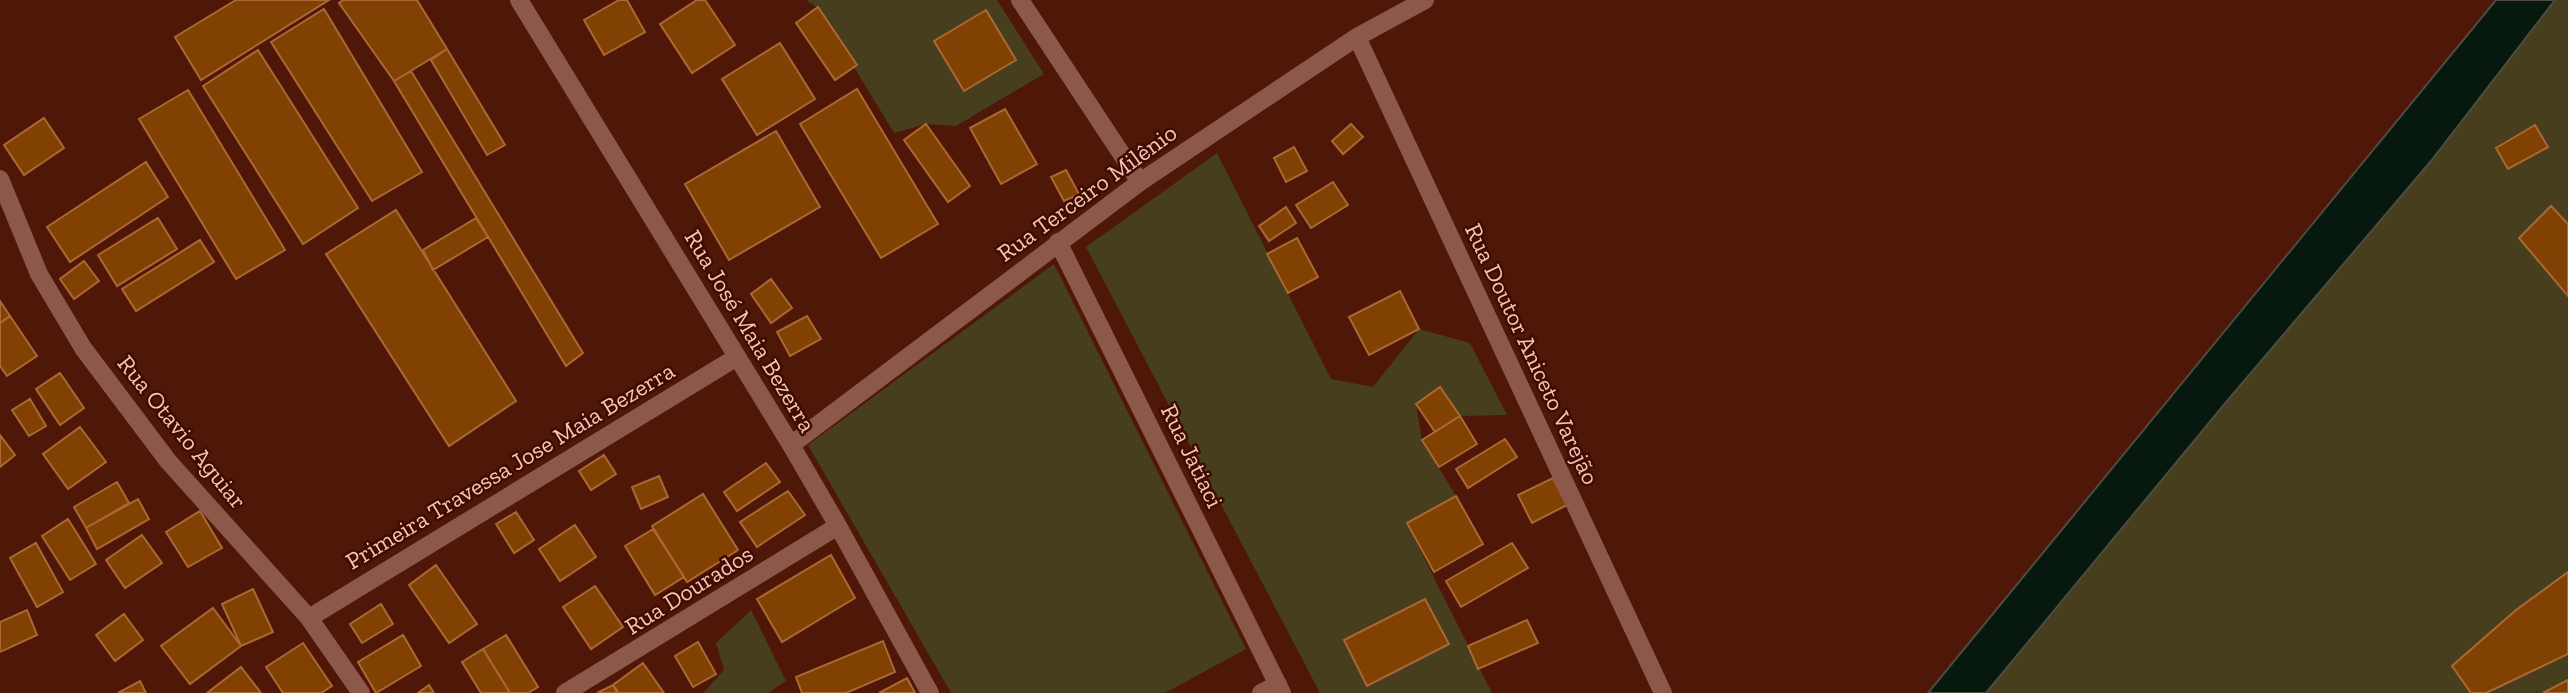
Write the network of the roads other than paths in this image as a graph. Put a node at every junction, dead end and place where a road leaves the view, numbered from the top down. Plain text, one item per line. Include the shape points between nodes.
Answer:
1 (519, 0) edge
2 (1020, 0) edge
3 (1425, 0) edge
4 (1357, 37) junction
5 (0, 179) edge
6 (1140, 181) junction
7 (1058, 242) junction
8 (737, 357) junction
9 (791, 445) junction
10 (838, 526) junction
11 (309, 618) junction
12 (1280, 689) edge
13 (361, 693) edge
14 (565, 693) edge
15 (930, 693) edge
16 (1261, 693) edge
17 (1663, 693) edge

1 - 8 street, Rua José Maia Bezerra
2 - 6 street
3 - 4 street, Rua Terceiro Milênio
4 - 6 street, Rua Terceiro Milênio
4 - 17 street, Rua Doutor Aniceto Varejão
5 - 11 street, Rua Otavio Aguiar via 39,274 83,348 168,461
6 - 7 street, Rua Terceiro Milênio
7 - 9 street, Rua Terceiro Milênio
7 - 12 street, Rua Jatiaci
8 - 9 street, Rua José Maia Bezerra
8 - 11 street, Primeira Travessa Jose Maia Bezerra
9 - 10 street, Rua José Maia Bezerra
10 - 14 street, Rua Dourados
10 - 15 street, Rua José Maia Bezerra
11 - 13 street, Rua Otavio Aguiar
12 - 16 street

